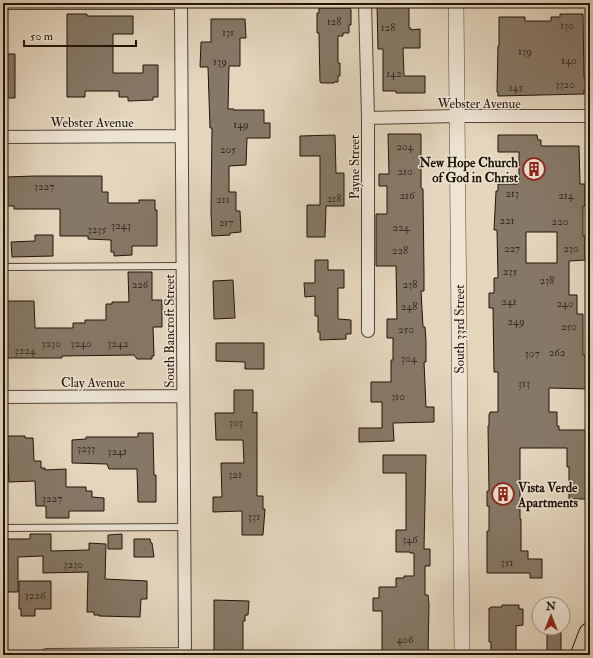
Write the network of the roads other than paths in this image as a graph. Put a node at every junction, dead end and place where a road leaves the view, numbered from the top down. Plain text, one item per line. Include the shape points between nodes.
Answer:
1 (365, 3) edge
2 (456, 3) edge
3 (3, 6) edge
4 (181, 6) joint
5 (457, 116) junction
6 (590, 116) edge
7 (368, 118) junction
8 (182, 136) junction
9 (3, 137) edge
10 (182, 266) junction
11 (3, 267) edge
12 (368, 331) dead end
13 (3, 396) edge
14 (183, 396) junction
15 (184, 527) junction
16 (3, 528) edge
17 (590, 634) edge
18 (47, 655) edge
19 (185, 655) edge
20 (462, 655) edge
21 (582, 655) edge

1 - 7 street, Payne Street
2 - 5 street, South 33rd Street
3 - 4 lane
4 - 8 street, South Bancroft Street
5 - 6 street, Webster Avenue
5 - 7 street, Webster Avenue
5 - 20 street, South 33rd Street
7 - 12 street, Payne Street
8 - 9 street, Webster Avenue
8 - 10 street, South Bancroft Street
10 - 11 lane
10 - 14 street, South Bancroft Street
13 - 14 street, Clay Avenue
14 - 15 street, South Bancroft Street
15 - 16 lane
15 - 19 street, South Bancroft Street
17 - 21 highway
18 - 19 street

